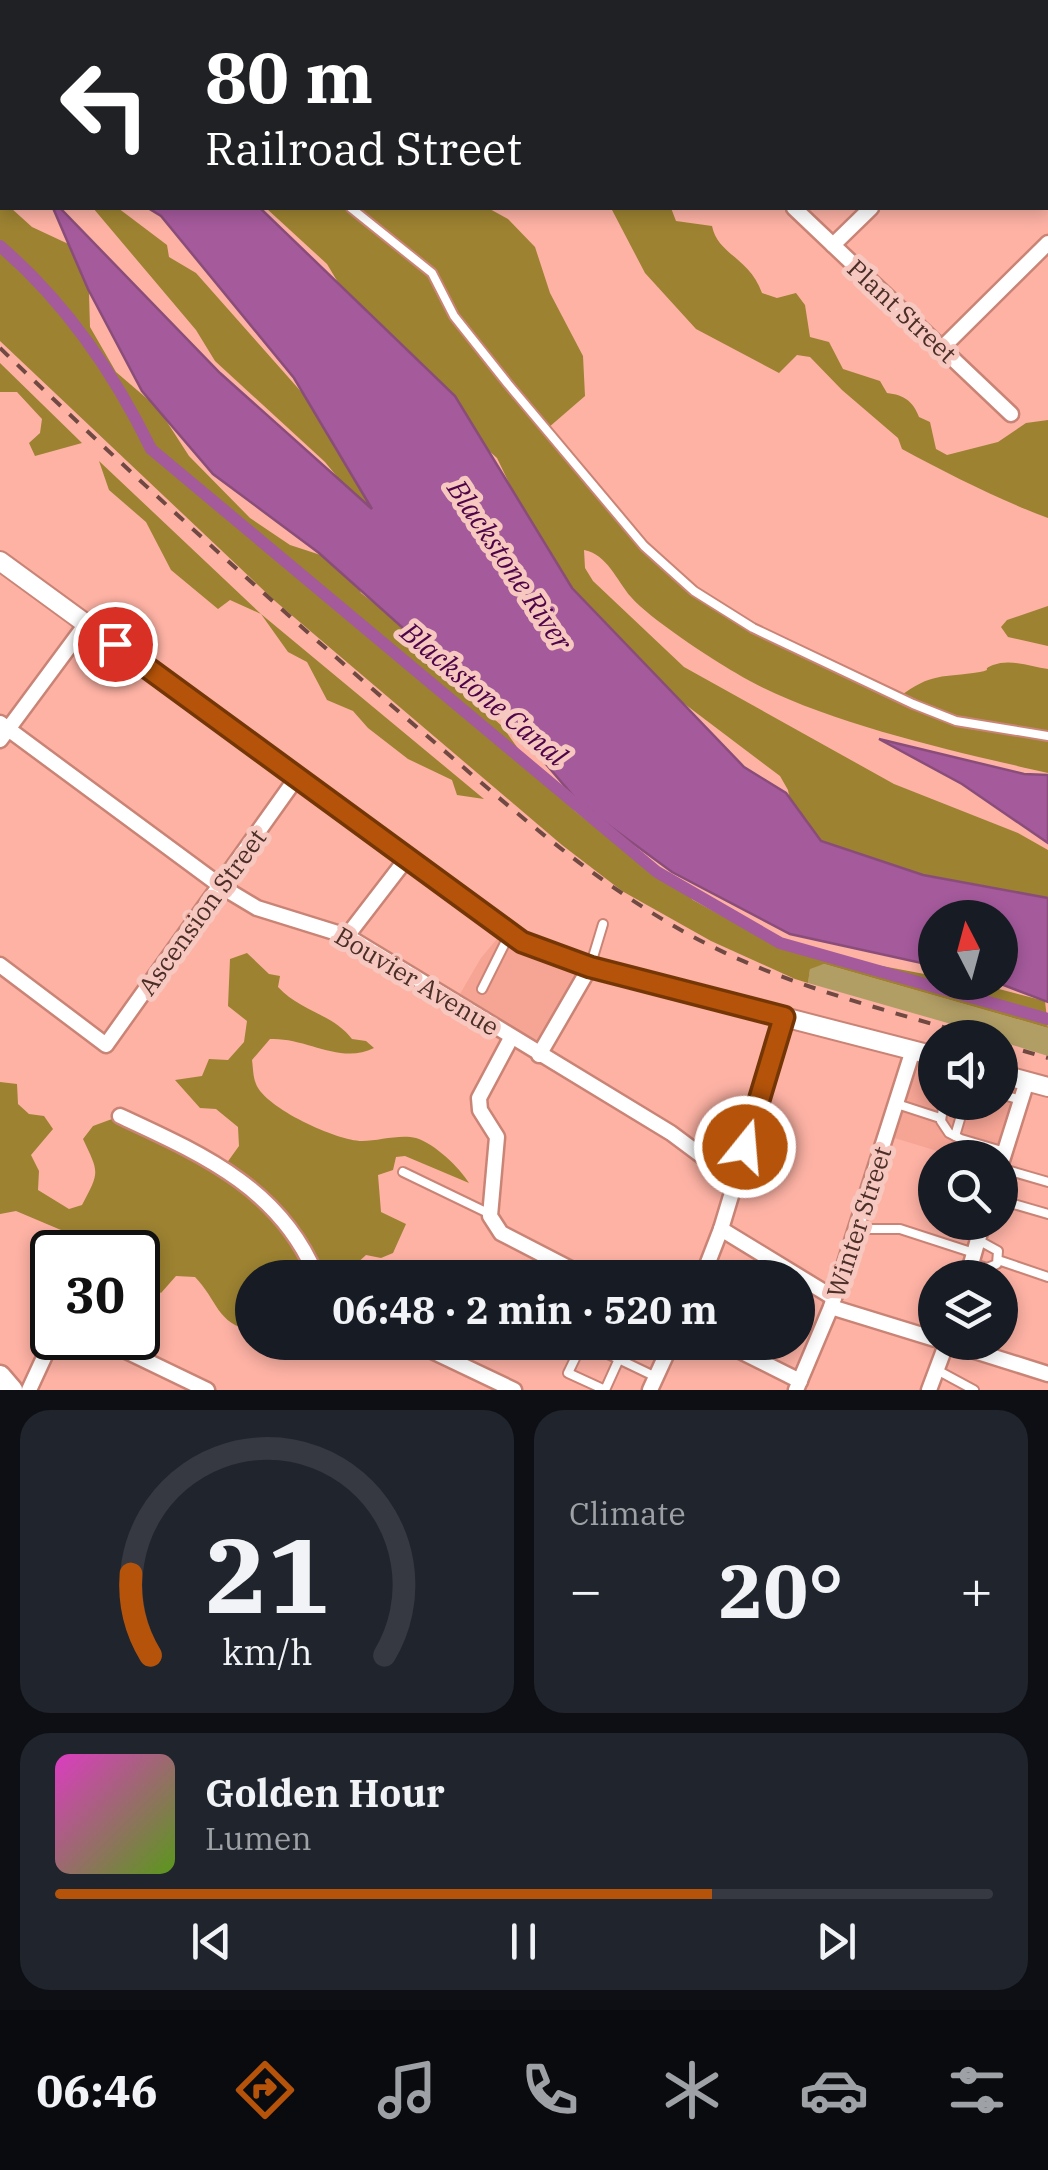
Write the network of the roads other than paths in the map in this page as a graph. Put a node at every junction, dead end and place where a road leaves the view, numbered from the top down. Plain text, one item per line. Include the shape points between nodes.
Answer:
1 (353, 210) edge
2 (796, 210) edge
3 (869, 210) edge
4 (1048, 242) edge
5 (833, 246) junction
6 (942, 348) junction
7 (1011, 414) dead end
8 (0, 560) edge
9 (86, 624) junction
10 (3, 730) edge
11 (1048, 736) edge
12 (297, 777) junction
13 (407, 858) junction
14 (222, 887) junction
15 (603, 924) dead end
16 (510, 934) junction
17 (347, 936) junction
18 (0, 965) edge
19 (590, 967) junction
20 (482, 990) dead end
21 (784, 1017) junction
22 (510, 1038) junction
23 (913, 1050) junction
24 (918, 1051) edge
25 (539, 1055) junction
26 (1018, 1079) edge
27 (1027, 1082) junction
28 (1048, 1087) edge
29 (1018, 1099) edge
30 (1021, 1100) junction
31 (897, 1104) junction
32 (918, 1111) edge
33 (120, 1116) dead end
34 (942, 1120) edge
35 (960, 1120) edge
36 (954, 1136) junction
37 (967, 1140) edge
38 (1009, 1140) edge
39 (403, 1172) dead end
40 (1018, 1173) edge
41 (734, 1180) junction
42 (1048, 1182) edge
43 (1018, 1205) edge
44 (490, 1214) junction
45 (1048, 1214) edge
46 (721, 1229) junction
47 (858, 1229) junction
48 (972, 1258) edge
49 (307, 1260) edge
50 (554, 1260) edge
51 (709, 1260) edge
52 (998, 1260) edge
53 (1018, 1267) edge
54 (1048, 1277) edge
55 (833, 1302) junction
56 (918, 1333) edge
57 (43, 1360) edge
58 (145, 1360) edge
59 (451, 1360) edge
60 (574, 1360) edge
61 (619, 1360) edge
62 (620, 1360) edge
63 (664, 1360) edge
64 (753, 1360) edge
65 (940, 1360) edge
66 (1002, 1360) edge
67 (937, 1370) junction
68 (1048, 1374) edge
69 (0, 1376) edge
70 (653, 1383) edge
71 (798, 1386) edge
72 (12, 1390) edge
73 (29, 1390) edge
74 (207, 1390) edge
75 (514, 1390) edge
76 (605, 1390) edge
77 (929, 1390) edge
78 (974, 1390) edge

1 - 11 lane via 432,273 454,316 508,384 644,546 694,591 753,628 912,704 956,721
2 - 5 street, Plant Street
3 - 5 street
4 - 6 street
5 - 6 street, Plant Street
6 - 7 street, Plant Street
8 - 9 street
9 - 10 street
9 - 12 street
10 - 14 street, Bouvier Avenue
12 - 13 street
12 - 14 street, Ascension Street
13 - 16 street
13 - 17 street
14 - 17 street, Bouvier Avenue via 258,908
14 - 18 street, Ascension Street via 106,1045
15 - 19 lane
16 - 19 street
16 - 20 lane
17 - 22 street, Bouvier Avenue
19 - 21 street
19 - 25 street
21 - 23 street
21 - 41 street
22 - 25 street, Bouvier Avenue
22 - 44 street via 479,1098 497,1137
23 - 24 street
23 - 31 street, Winter Street
25 - 41 street, Bouvier Avenue via 671,1133
26 - 27 street
27 - 28 street
27 - 30 street
29 - 30 lane
30 - 38 street
31 - 32 lane
31 - 47 street, Winter Street
33 - 49 street via 206,1158 280,1212
34 - 36 lane
35 - 36 lane
36 - 37 lane
39 - 44 lane
40 - 42 lane
41 - 46 street
43 - 45 lane
44 - 50 street via 495,1229
46 - 51 street
46 - 55 street
47 - 48 lane via 900,1230
47 - 55 street, Winter Street
48 - 52 lane via 995,1248
53 - 54 lane
55 - 56 street
55 - 71 street, Winter Street
57 - 73 street
58 - 74 street
59 - 75 street
60 - 76 lane via 568,1372
61 - 76 lane
62 - 70 lane
63 - 70 street
64 - 71 street
65 - 67 street
66 - 68 street
67 - 77 street
67 - 78 lane
69 - 72 main road

